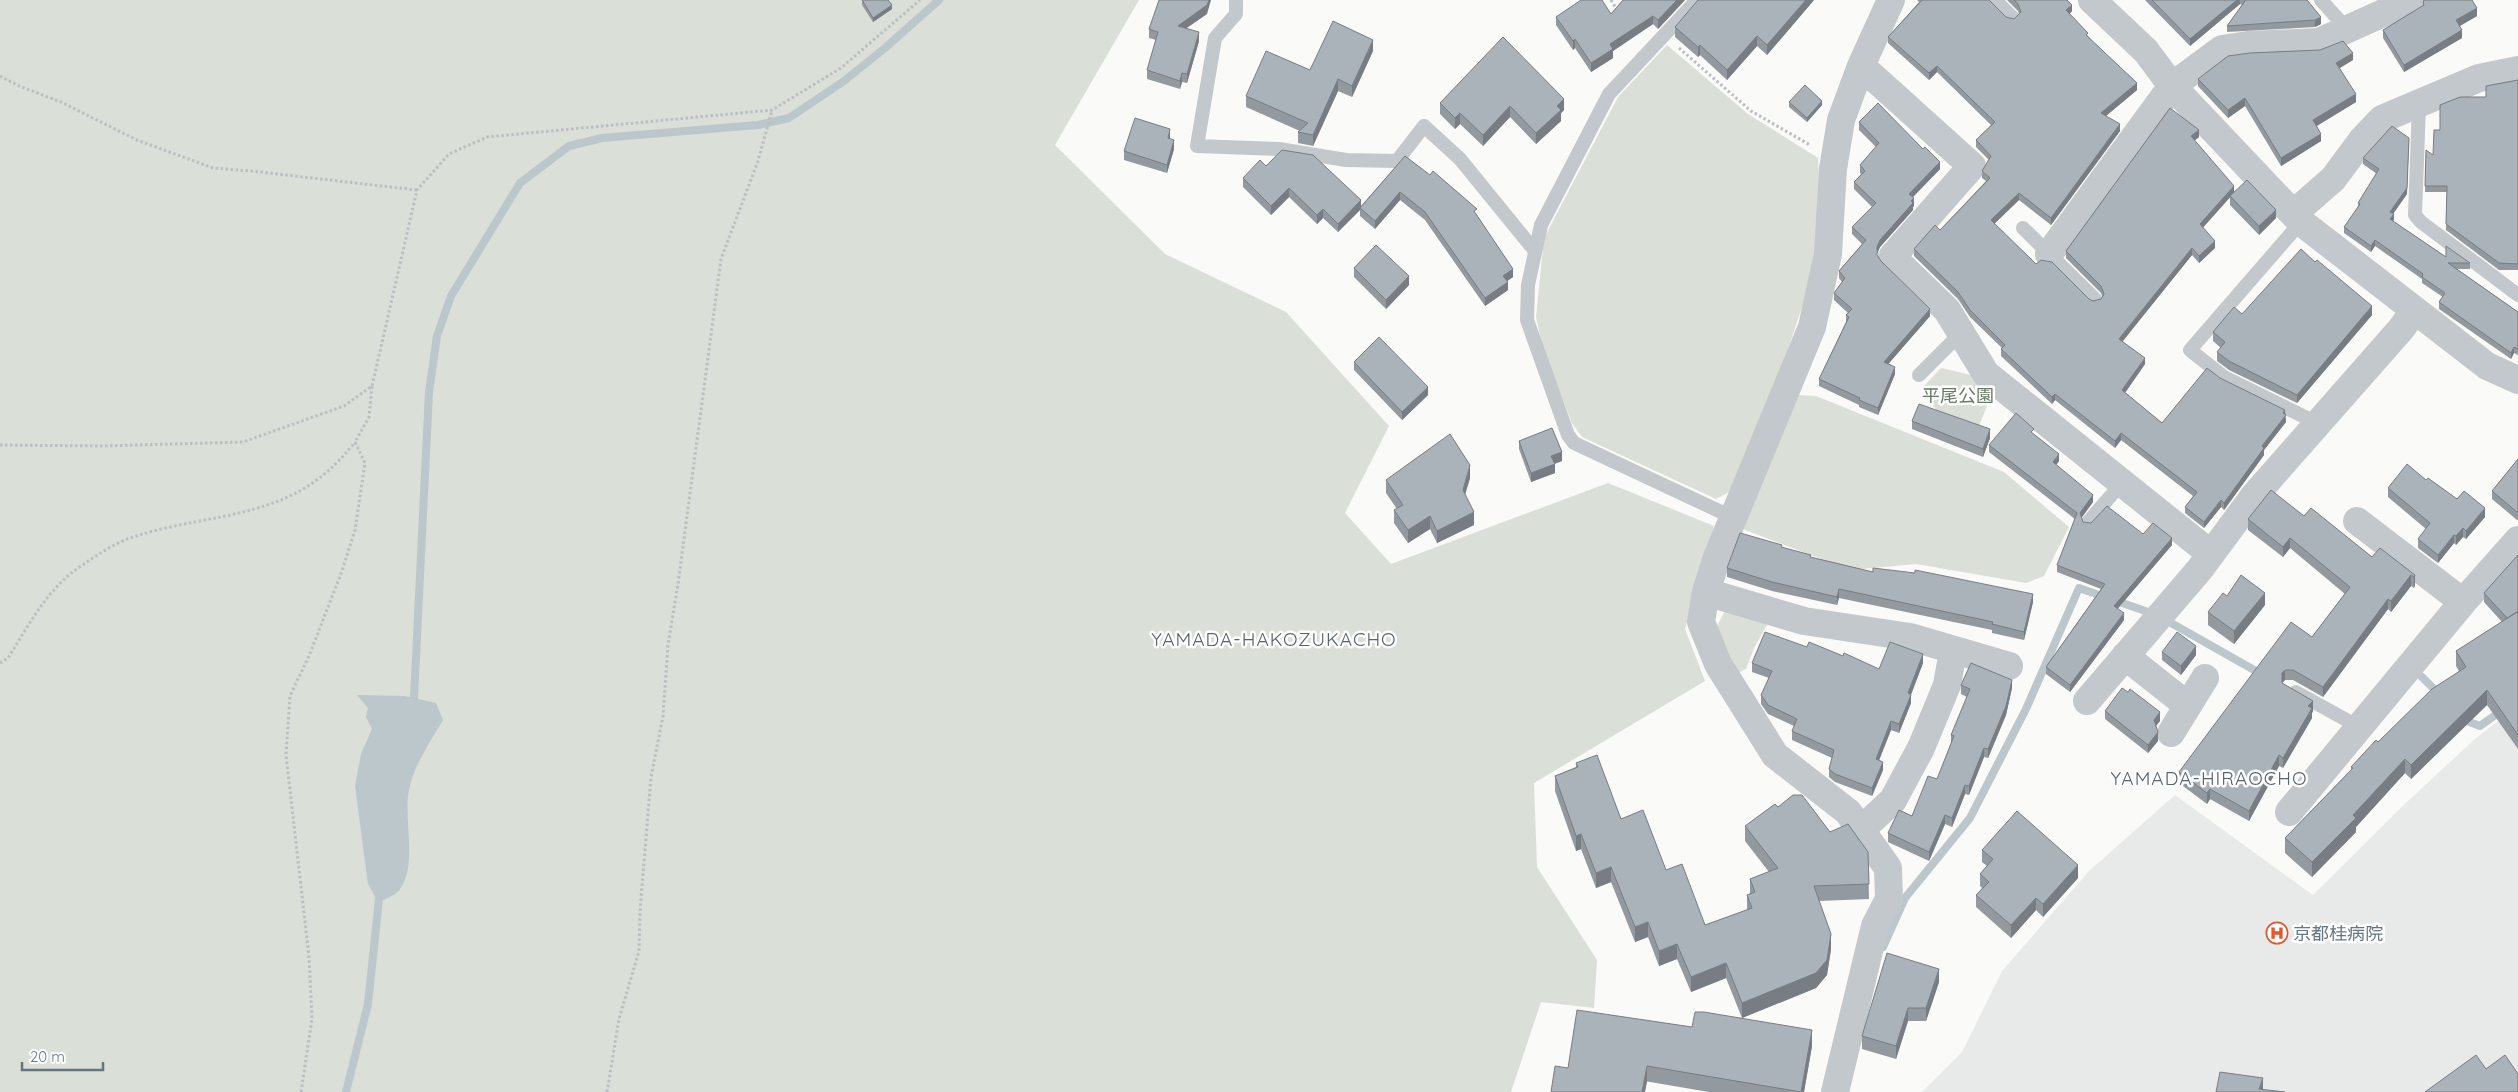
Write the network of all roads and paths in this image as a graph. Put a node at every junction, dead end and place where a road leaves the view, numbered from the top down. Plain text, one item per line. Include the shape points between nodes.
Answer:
1 (920, 0) edge
2 (1236, 0) edge
3 (1611, 0) edge
4 (1697, 0) edge
5 (1891, 0) edge
6 (1995, 0) edge
7 (2092, 0) edge
8 (2321, 0) edge
9 (2412, 0) edge
10 (1621, 16) edge
11 (2012, 17) edge
12 (2348, 30) junction
13 (1665, 36) junction
14 (1861, 66) junction
15 (2518, 70) edge
16 (0, 76) edge
17 (2172, 86) junction
18 (2419, 105) junction
19 (772, 110) junction
20 (1834, 160) junction
21 (418, 190) junction
22 (2298, 218) junction
23 (2023, 228) dead end
24 (1535, 250) junction
25 (2049, 254) junction
26 (2518, 295) edge
27 (2096, 299) edge
28 (2414, 311) junction
29 (1961, 333) junction
30 (1919, 375) dead end
31 (2518, 380) edge
32 (372, 386) junction
33 (2319, 424) junction
34 (355, 442) junction
35 (0, 444) edge
36 (2122, 483) junction
37 (1734, 518) junction
38 (2088, 522) edge
39 (2357, 522) dead end
40 (2518, 540) edge
41 (2211, 554) junction
42 (1706, 592) junction
43 (2463, 602) junction
44 (1953, 650) junction
45 (2126, 656) junction
46 (0, 663) edge
47 (2010, 666) dead end
48 (2205, 678) dead end
49 (2289, 688) edge
50 (2087, 702) dead end
51 (2187, 705) junction
52 (2359, 727) junction
53 (2171, 733) dead end
54 (2288, 812) dead end
55 (1861, 830) junction
56 (301, 1092) edge
57 (607, 1092) edge
58 (1835, 1092) edge

1 - 19 path via 841,68
2 - 24 lane via 1236,14 1215,38 1197,146 1279,150 1346,160 1397,161 1424,126 1460,159
3 - 10 path
4 - 13 lane
5 - 14 street
6 - 11 lane
7 - 17 street via 2146,51
8 - 12 lane
9 - 12 street
12 - 17 street via 2319,42 2222,49
13 - 20 path via 1751,111
13 - 24 lane via 1609,94 1541,225
14 - 20 street via 1841,120
14 - 29 street via 1972,166 1892,257 1947,310
15 - 18 street via 2479,78
16 - 21 path via 137,140 213,168
17 - 22 street
17 - 25 street
18 - 22 street via 2382,119
18 - 26 lane via 2415,215
19 - 21 path via 487,136 449,154
19 - 57 path via 721,259 668,645 663,716 651,777 639,951 620,1019
20 - 37 street via 1828,254 1812,327
21 - 32 path
22 - 28 street
22 - 33 lane via 2190,350 2224,377
23 - 25 lane
24 - 37 lane via 1526,320 1568,435 1574,443
25 - 27 lane
28 - 31 street via 2487,366
28 - 33 street
29 - 30 lane
29 - 36 street via 1986,374
32 - 34 path via 369,417
32 - 35 path via 344,406 242,442 104,446
33 - 41 street via 2254,496
34 - 46 path via 339,463 301,492 258,509 129,539 101,553 73,572 46,599 8,658
34 - 56 path via 365,463 355,530 309,656 290,696 286,755 309,957 312,1019
36 - 38 lane
36 - 41 street
37 - 42 street
39 - 43 street
40 - 43 street
41 - 45 street
42 - 44 street via 1804,621 1910,638
42 - 55 street via 1701,622 1718,664 1775,755 1848,812
43 - 52 street
44 - 47 street
44 - 55 street via 1947,685 1922,748 1893,800
45 - 50 street
45 - 51 street
48 - 51 street
49 - 52 lane
51 - 53 street
52 - 54 street
55 - 58 street via 1888,868 1889,899 1875,926

